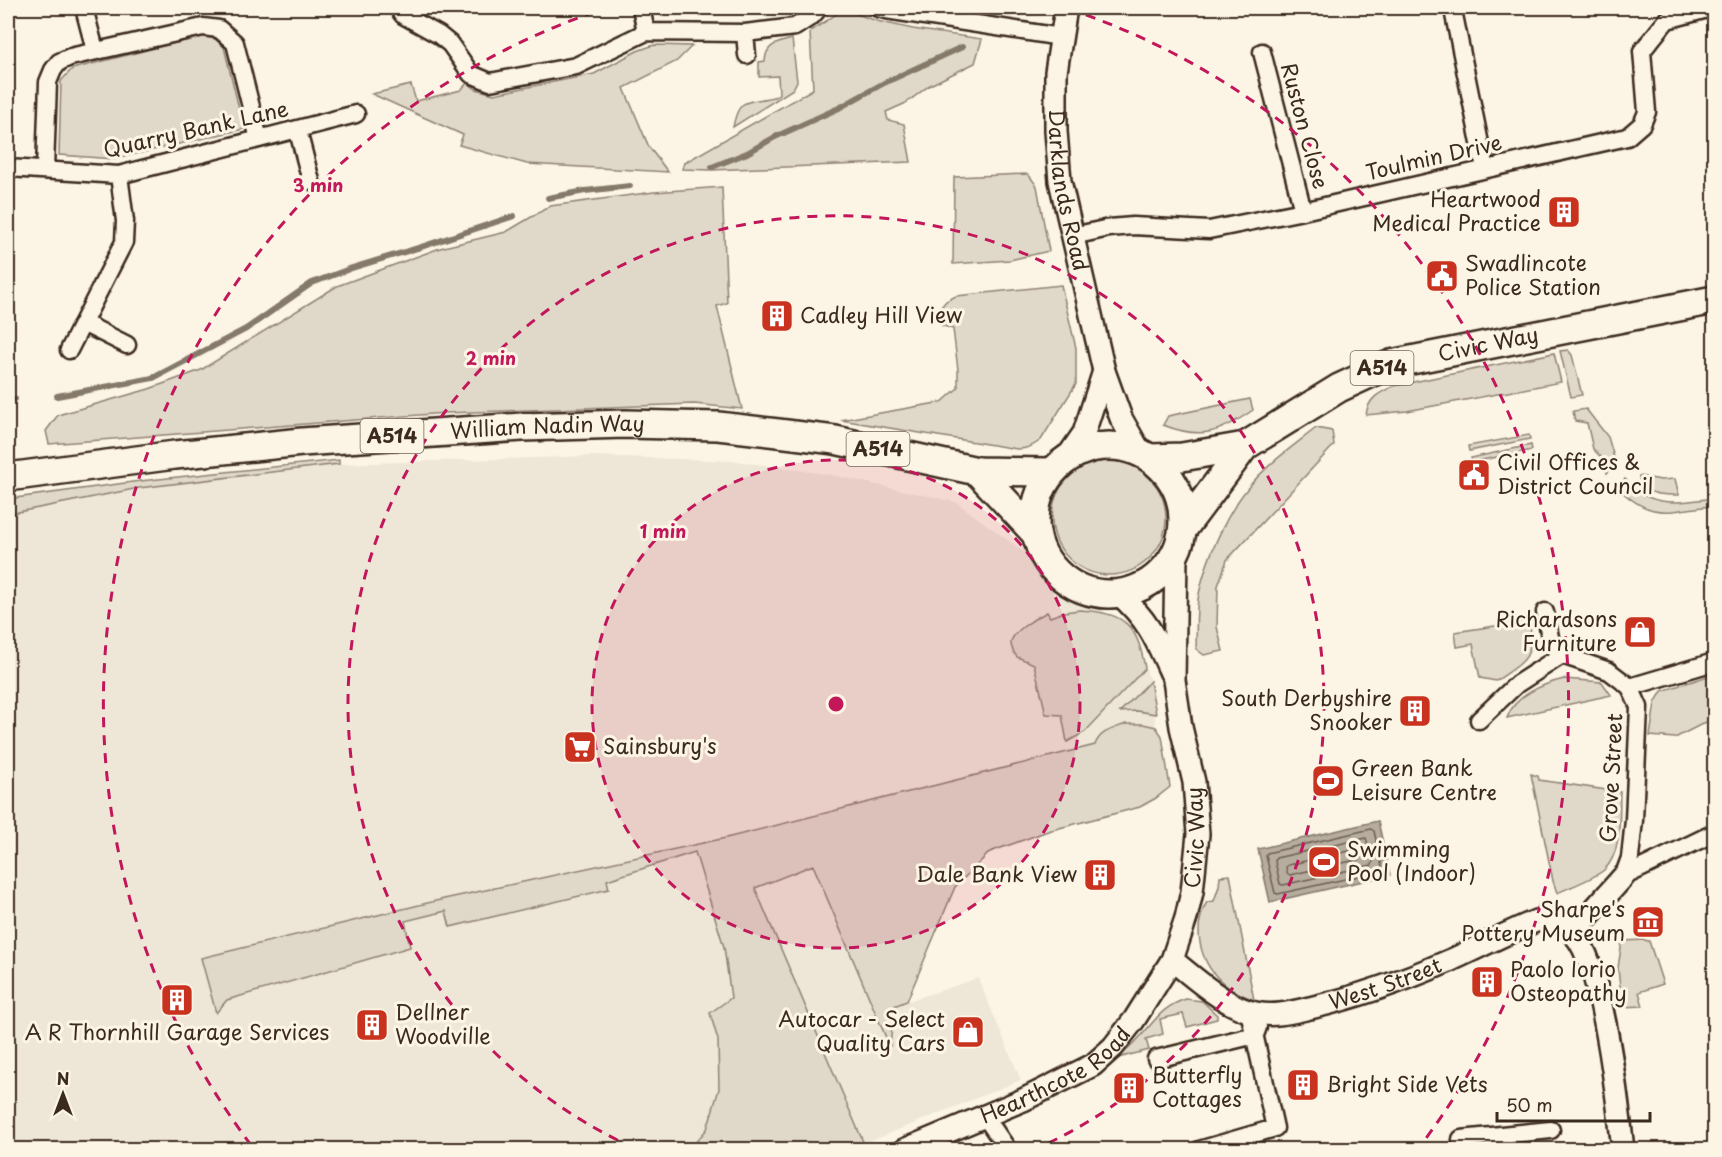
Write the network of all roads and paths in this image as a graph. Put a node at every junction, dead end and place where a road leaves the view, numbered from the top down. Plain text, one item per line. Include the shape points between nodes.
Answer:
1 (84, 8) edge
2 (398, 8) edge
3 (641, 8) edge
4 (819, 8) edge
5 (878, 8) edge
6 (1066, 8) edge
7 (1711, 8) edge
8 (1454, 15) dead end
9 (646, 32) junction
10 (745, 33) junction
11 (1061, 37) junction
12 (95, 50) junction
13 (1262, 52) dead end
14 (747, 56) dead end
15 (356, 114) dead end
16 (298, 130) junction
17 (259, 139) junction
18 (8, 168) edge
19 (1485, 168) junction
20 (45, 170) junction
21 (119, 175) junction
22 (311, 181) dead end
23 (1303, 211) junction
24 (1073, 236) junction
25 (1714, 300) edge
26 (83, 323) junction
27 (127, 345) dead end
28 (69, 350) dead end
29 (1104, 371) junction
30 (1245, 446) junction
31 (1145, 454) junction
32 (1059, 465) junction
33 (977, 471) junction
34 (8, 477) edge
35 (1183, 529) junction
36 (1036, 534) junction
37 (1176, 556) junction
38 (1118, 593) junction
39 (1545, 612) dead end
40 (1562, 655) junction
41 (1714, 662) edge
42 (1174, 680) junction
43 (1630, 687) junction
44 (1479, 720) dead end
45 (1714, 833) edge
46 (1623, 876) junction
47 (1573, 933) junction
48 (1172, 960) junction
49 (1256, 1012) junction
50 (1254, 1035) junction
51 (1156, 1059) dead end
52 (984, 1115) junction
53 (1551, 1130) dead end
54 (904, 1149) edge
55 (1008, 1149) edge
56 (1199, 1149) edge
57 (1461, 1149) edge
58 (1623, 1149) edge

1 - 12 street
2 - 9 street via 450,44 471,74 490,82 576,66
3 - 9 street
4 - 10 street via 795,27
5 - 11 street
6 - 11 street, Darklands Road
7 - 19 street, Toulmin Drive via 1667,21 1642,51 1647,112 1642,124 1627,137
8 - 19 street
9 - 10 street
10 - 14 street
11 - 24 street, Darklands Road via 1056,72 1057,159
12 - 17 street via 203,27 219,29 235,43
12 - 20 street via 59,62 48,82
13 - 23 street, Ruston Close
15 - 16 street, Quarry Bank Lane
16 - 17 street, Quarry Bank Lane
16 - 22 street
17 - 21 street, Quarry Bank Lane
18 - 20 street, Quarry Bank Lane
19 - 23 street, Toulmin Drive
20 - 21 street, Quarry Bank Lane
21 - 26 street via 124,242
23 - 24 street, Toulmin Drive via 1209,230 1133,226
24 - 29 street, Darklands Road
25 - 30 main road, Civic Way / A514 via 1391,364 1339,388
26 - 27 street
26 - 28 street
29 - 31 street, Darklands Road via 1121,418
29 - 32 street via 1084,433
30 - 31 main road, Civic Way / A514 via 1182,457
30 - 35 main road, Civic Way / A514
31 - 32 main road via 1118,444 1100,446 1082,450
31 - 35 main road via 1168,472 1178,491
32 - 33 main road, William Nadin Way / A514
32 - 36 main road via 1043,486
33 - 34 main road, William Nadin Way / A514 via 835,440 718,426 626,424 302,442
33 - 36 main road
35 - 37 main road
36 - 38 main road via 1041,552 1063,581 1098,593
37 - 38 main road via 1149,583
37 - 42 street, Civic Way
38 - 42 street, Civic Way via 1150,627
39 - 40 street via 1551,642
40 - 43 street, Grove Street via 1609,671
40 - 44 street via 1516,684
41 - 43 street
42 - 48 street, Civic Way via 1194,782 1198,834 1196,873
43 - 46 street, Grove Street via 1639,707 1634,820 1630,858
45 - 46 street
46 - 47 street
47 - 49 street, West Street via 1560,923 1536,921 1446,962 1324,1005 1278,1015
47 - 58 street via 1583,945 1593,975 1616,1090
48 - 49 street via 1219,995
48 - 52 street, Hearthcote Road via 1134,1020 1093,1065
49 - 50 street
50 - 51 street
50 - 56 street via 1275,1128
52 - 54 street, Hearthcote Road
52 - 55 street
53 - 57 street via 1461,1139

